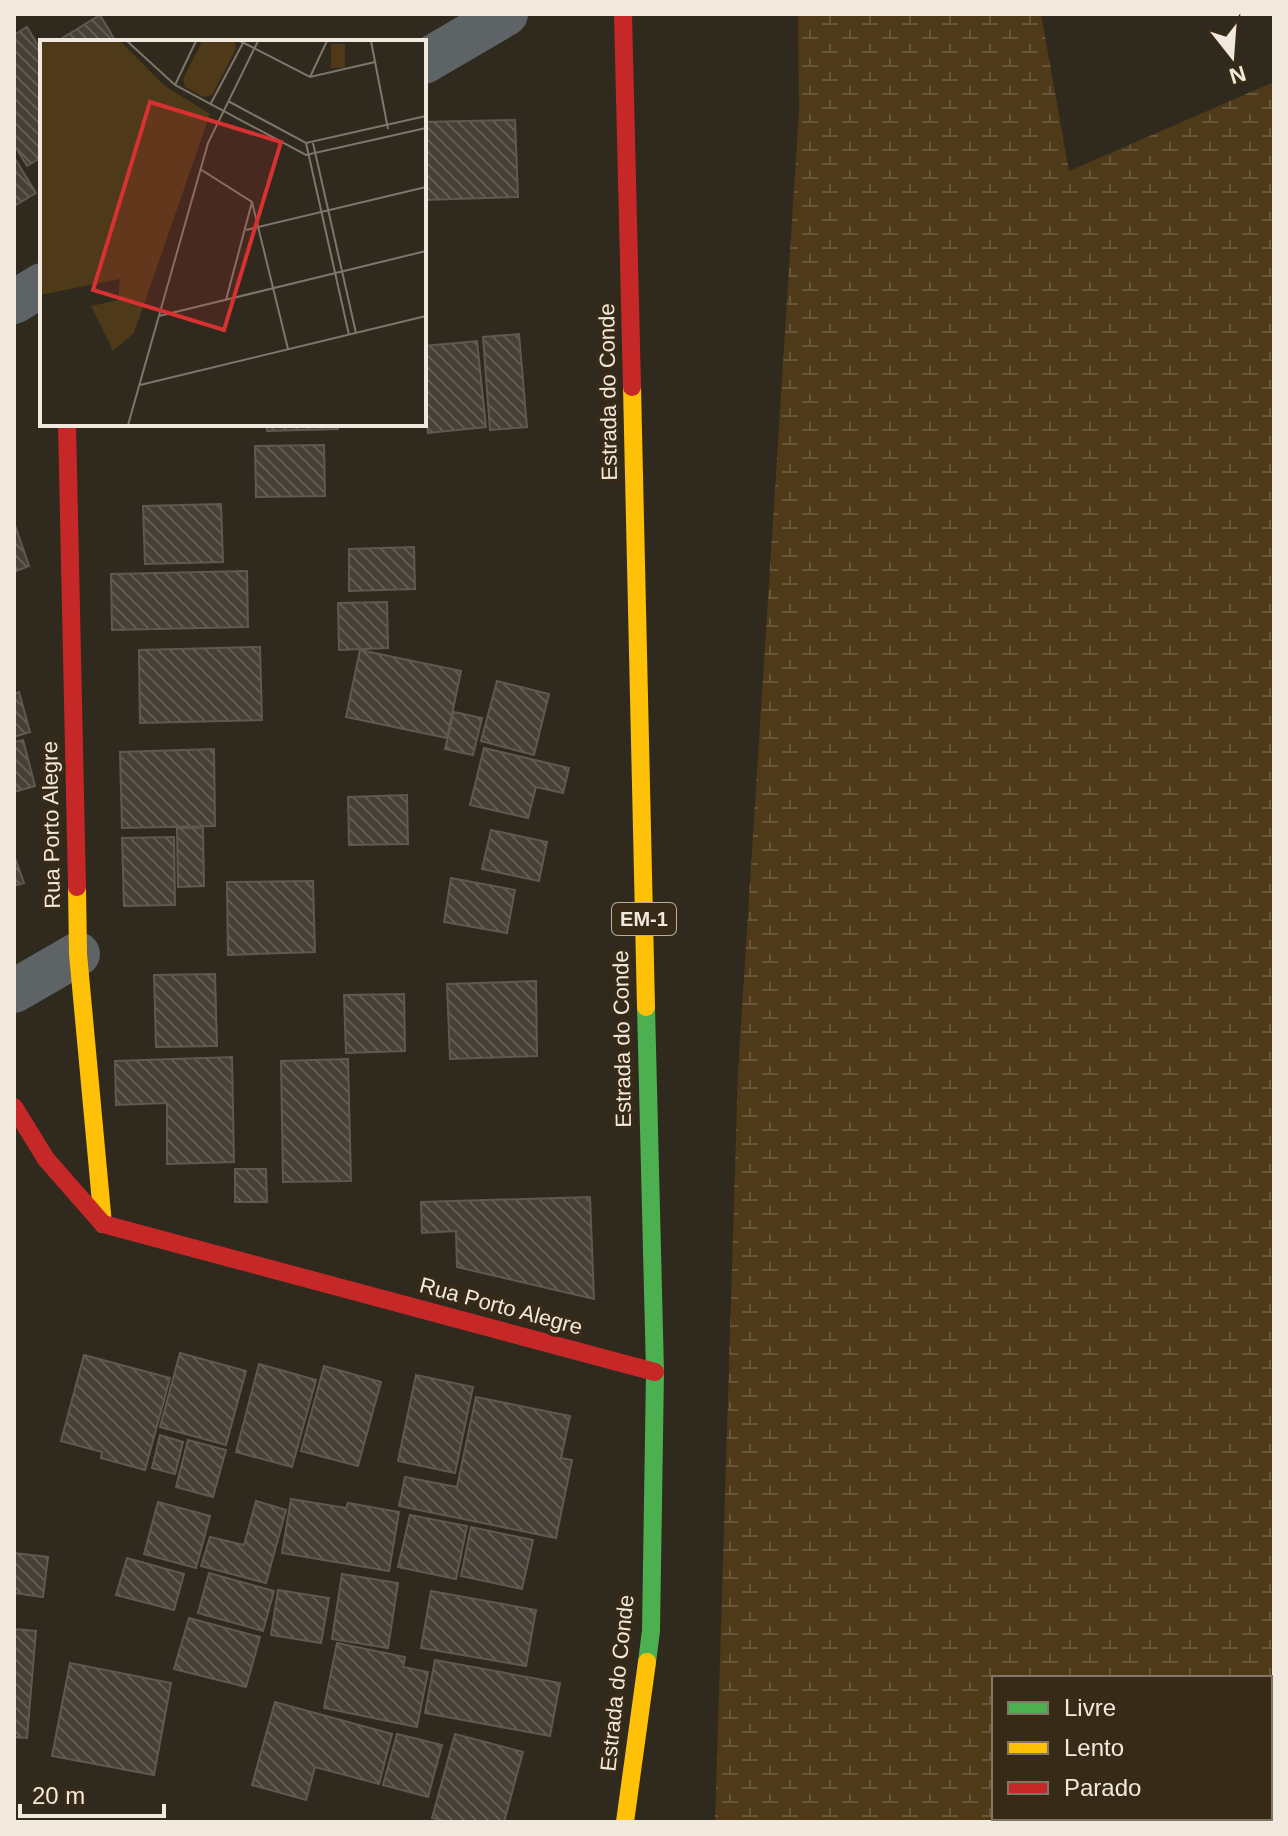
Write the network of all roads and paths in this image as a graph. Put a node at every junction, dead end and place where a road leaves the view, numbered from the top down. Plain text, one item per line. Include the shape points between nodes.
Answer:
1 (506, 14) edge
2 (623, 14) edge
3 (426, 61) edge
4 (40, 286) edge
5 (14, 302) edge
6 (67, 426) edge
7 (78, 954) junction
8 (14, 991) edge
9 (14, 1107) edge
10 (103, 1224) junction
11 (655, 1372) junction
12 (625, 1822) edge

1 - 3 street
2 - 11 main road, Estrada do Conde / EM-1
4 - 5 street
6 - 7 main road, Rua Porto Alegre
7 - 8 street
7 - 10 main road, Rua Porto Alegre
9 - 10 main road via 46,1159
10 - 11 main road, Rua Porto Alegre
11 - 12 main road, Estrada do Conde / EM-1 via 651,1631

